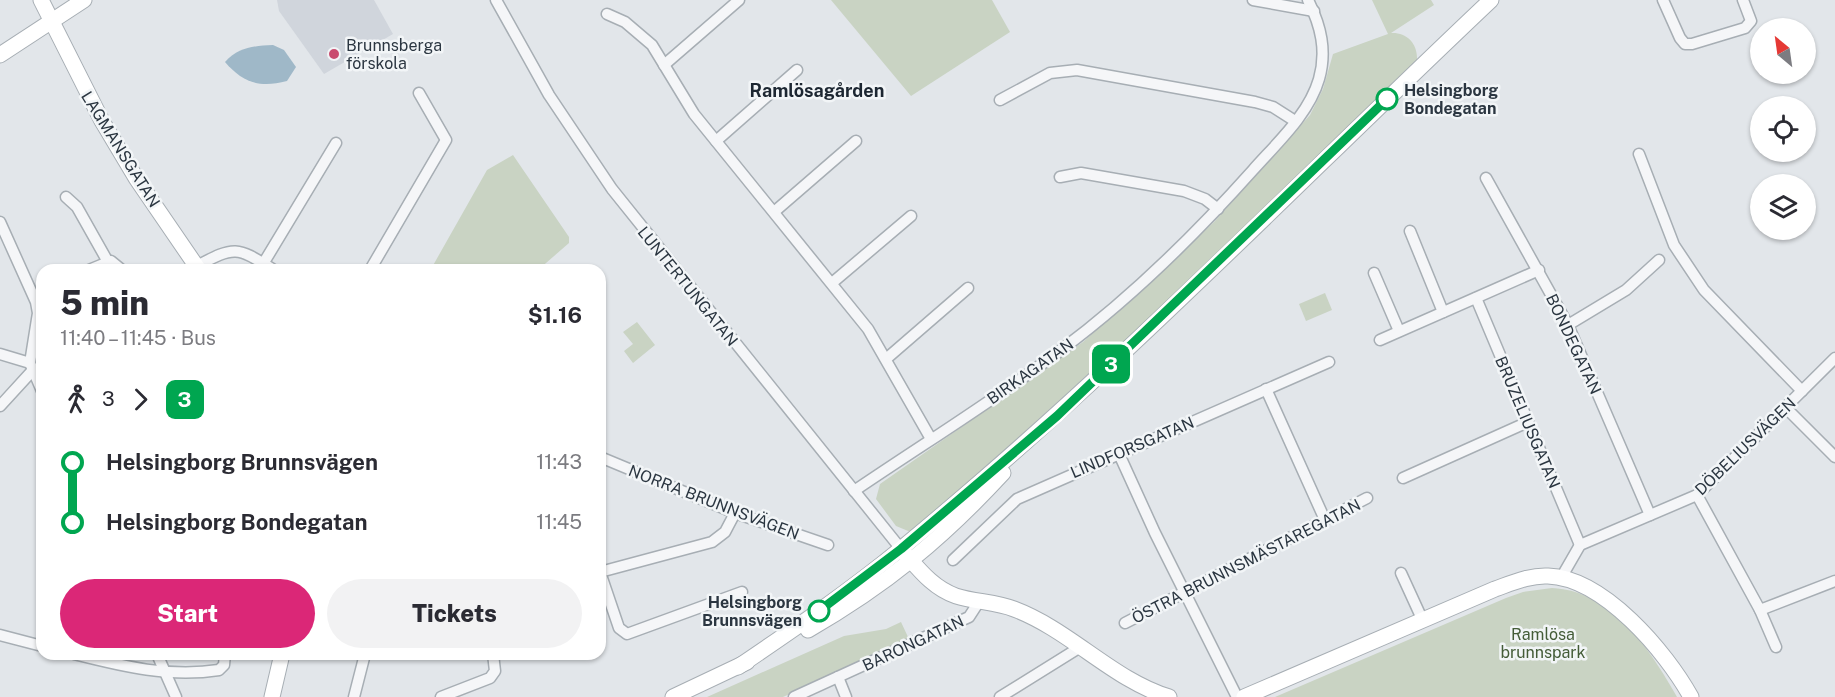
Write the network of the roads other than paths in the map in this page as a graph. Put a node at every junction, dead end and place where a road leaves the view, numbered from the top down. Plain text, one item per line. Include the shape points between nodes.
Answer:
1 (41, 0) edge
2 (84, 0) edge
3 (739, 0) edge
4 (1253, 0) edge
5 (1308, 0) edge
6 (1491, 0) edge
7 (1663, 0) edge
8 (1743, 0) edge
9 (498, 2) edge
10 (1314, 11) junction
11 (607, 14) dead end
12 (51, 22) junction
13 (0, 55) edge
14 (664, 65) junction
15 (797, 70) dead end
16 (419, 93) dead end
17 (1000, 100) dead end
18 (1295, 121) junction
19 (716, 141) junction
20 (856, 141) dead end
21 (336, 143) dead end
22 (1639, 154) dead end
23 (1060, 177) dead end
24 (1486, 178) dead end
25 (66, 197) dead end
26 (1218, 209) junction
27 (774, 212) junction
28 (911, 216) dead end
29 (0, 222) edge
30 (1410, 231) dead end
31 (1659, 260) dead end
32 (108, 262) junction
33 (103, 264) edge
34 (118, 264) edge
35 (195, 264) edge
36 (206, 264) edge
37 (263, 264) joint
38 (374, 264) edge
39 (1539, 270) junction
40 (1374, 273) dead end
41 (832, 284) junction
42 (968, 288) dead end
43 (36, 290) edge
44 (1476, 298) junction
45 (1443, 312) junction
46 (1568, 325) junction
47 (36, 331) edge
48 (1399, 331) junction
49 (1380, 340) dead end
50 (0, 354) edge
51 (1835, 358) edge
52 (886, 359) junction
53 (1329, 362) dead end
54 (32, 366) junction
55 (36, 376) edge
56 (1266, 389) junction
57 (1802, 391) junction
58 (0, 406) edge
59 (1786, 408) junction
60 (1057, 416) junction
61 (1528, 422) junction
62 (931, 439) junction
63 (1119, 453) junction
64 (1835, 457) edge
65 (606, 459) edge
66 (1403, 478) dead end
67 (854, 491) junction
68 (1697, 495) junction
69 (1367, 498) dead end
70 (735, 513) junction
71 (1650, 515) junction
72 (1325, 520) junction
73 (828, 545) dead end
74 (1580, 545) junction
75 (901, 549) junction
76 (953, 560) dead end
77 (912, 562) junction
78 (606, 570) edge
79 (1401, 573) dead end
80 (1561, 578) junction
81 (1835, 581) edge
82 (606, 590) edge
83 (742, 592) dead end
84 (1186, 592) junction
85 (980, 600) junction
86 (1760, 610) junction
87 (1423, 621) junction
88 (1125, 623) dead end
89 (0, 634) edge
90 (36, 644) edge
91 (1082, 646) junction
92 (1776, 647) dead end
93 (97, 660) edge
94 (160, 660) edge
95 (224, 660) edge
96 (281, 660) edge
97 (363, 660) edge
98 (494, 660) edge
99 (738, 667) junction
100 (165, 673) junction
101 (838, 677) junction
102 (176, 697) edge
103 (272, 697) edge
104 (354, 697) edge
105 (441, 697) edge
106 (673, 697) edge
107 (794, 697) edge
108 (846, 697) edge
109 (1000, 697) edge
110 (1169, 697) edge
111 (1238, 697) edge
112 (1244, 697) edge
113 (1691, 697) edge

1 - 12 main road, LAGMANSGATAN
2 - 12 main road
3 - 14 street
4 - 10 street
5 - 10 street, BIRKAGATAN
6 - 60 main road
7 - 8 street via 1680,38 1685,44 1692,44 1745,28 1751,21
9 - 67 street, LUNTERTUNGATAN via 549,95 612,189
10 - 18 street, BIRKAGATAN via 1322,39 1322,62 1312,97
11 - 14 street via 645,38
12 - 13 main road
12 - 35 main road, LAGMANSGATAN via 119,151
14 - 19 street via 688,106
15 - 19 street
16 - 38 street via 446,140
17 - 18 street via 1050,74 1077,70 1255,102 1273,107
18 - 26 street, BIRKAGATAN
19 - 27 street
20 - 27 street
21 - 37 street
22 - 57 street via 1674,245 1704,290
23 - 26 street via 1081,173 1184,191 1206,199
24 - 39 street, BONDEGATAN
25 - 32 street via 77,207
26 - 62 street, BIRKAGATAN via 1080,336
27 - 41 street
28 - 41 street
29 - 43 street
30 - 45 street
31 - 46 street via 1626,290
32 - 33 street
32 - 34 street
36 - 37 street via 232,250
39 - 44 street
39 - 46 street, BONDEGATAN
40 - 48 street
41 - 52 street
42 - 52 street
44 - 45 street
44 - 61 street, BRUZELIUSGATAN
45 - 48 street
46 - 71 street, BONDEGATAN
47 - 54 street
48 - 49 street
50 - 54 street
51 - 57 street, DÖBELIUSVÄGEN
52 - 62 street
53 - 56 street, LINDFORSGATAN
54 - 55 street
54 - 58 street
56 - 63 street, LINDFORSGATAN
56 - 72 street
57 - 59 street, DÖBELIUSVÄGEN
59 - 64 street
59 - 68 street, DÖBELIUSVÄGEN
60 - 75 main road
60 - 77 main road via 969,510
61 - 66 street
61 - 74 street, BRUZELIUSGATAN
62 - 67 street, BIRKAGATAN
63 - 76 street, LINDFORSGATAN via 1017,499
63 - 84 street
65 - 70 street, NORRA BRUNNSVÄGEN
67 - 75 street, LUNTERTUNGATAN
68 - 71 street, DÖBELIUSVÄGEN
68 - 86 street
69 - 72 street, ÖSTRA BRUNNSMÄSTAREGATAN
70 - 73 street, NORRA BRUNNSVÄGEN
70 - 78 street via 725,532 712,542
71 - 74 street, DÖBELIUSVÄGEN
72 - 84 street, ÖSTRA BRUNNSMÄSTAREGATAN
74 - 80 street
75 - 77 main road
75 - 99 main road
77 - 85 main road via 945,591
77 - 99 main road via 836,614
79 - 87 street
80 - 87 main road via 1523,579
80 - 113 main road via 1592,590 1633,623 1669,662
81 - 86 street
82 - 83 street via 619,628 627,634
84 - 88 street, ÖSTRA BRUNNSMÄSTAREGATAN
84 - 111 street
85 - 91 main road via 1015,609
85 - 101 street, BARONGATAN via 969,618
86 - 92 street
87 - 112 main road
89 - 90 street
91 - 109 street
91 - 110 main road via 1144,687
93 - 100 street
94 - 100 street
95 - 100 street via 219,670
96 - 103 main road
97 - 104 street
98 - 105 street via 495,671 490,678
99 - 106 main road
100 - 102 street
101 - 107 street, BARONGATAN
101 - 108 street

